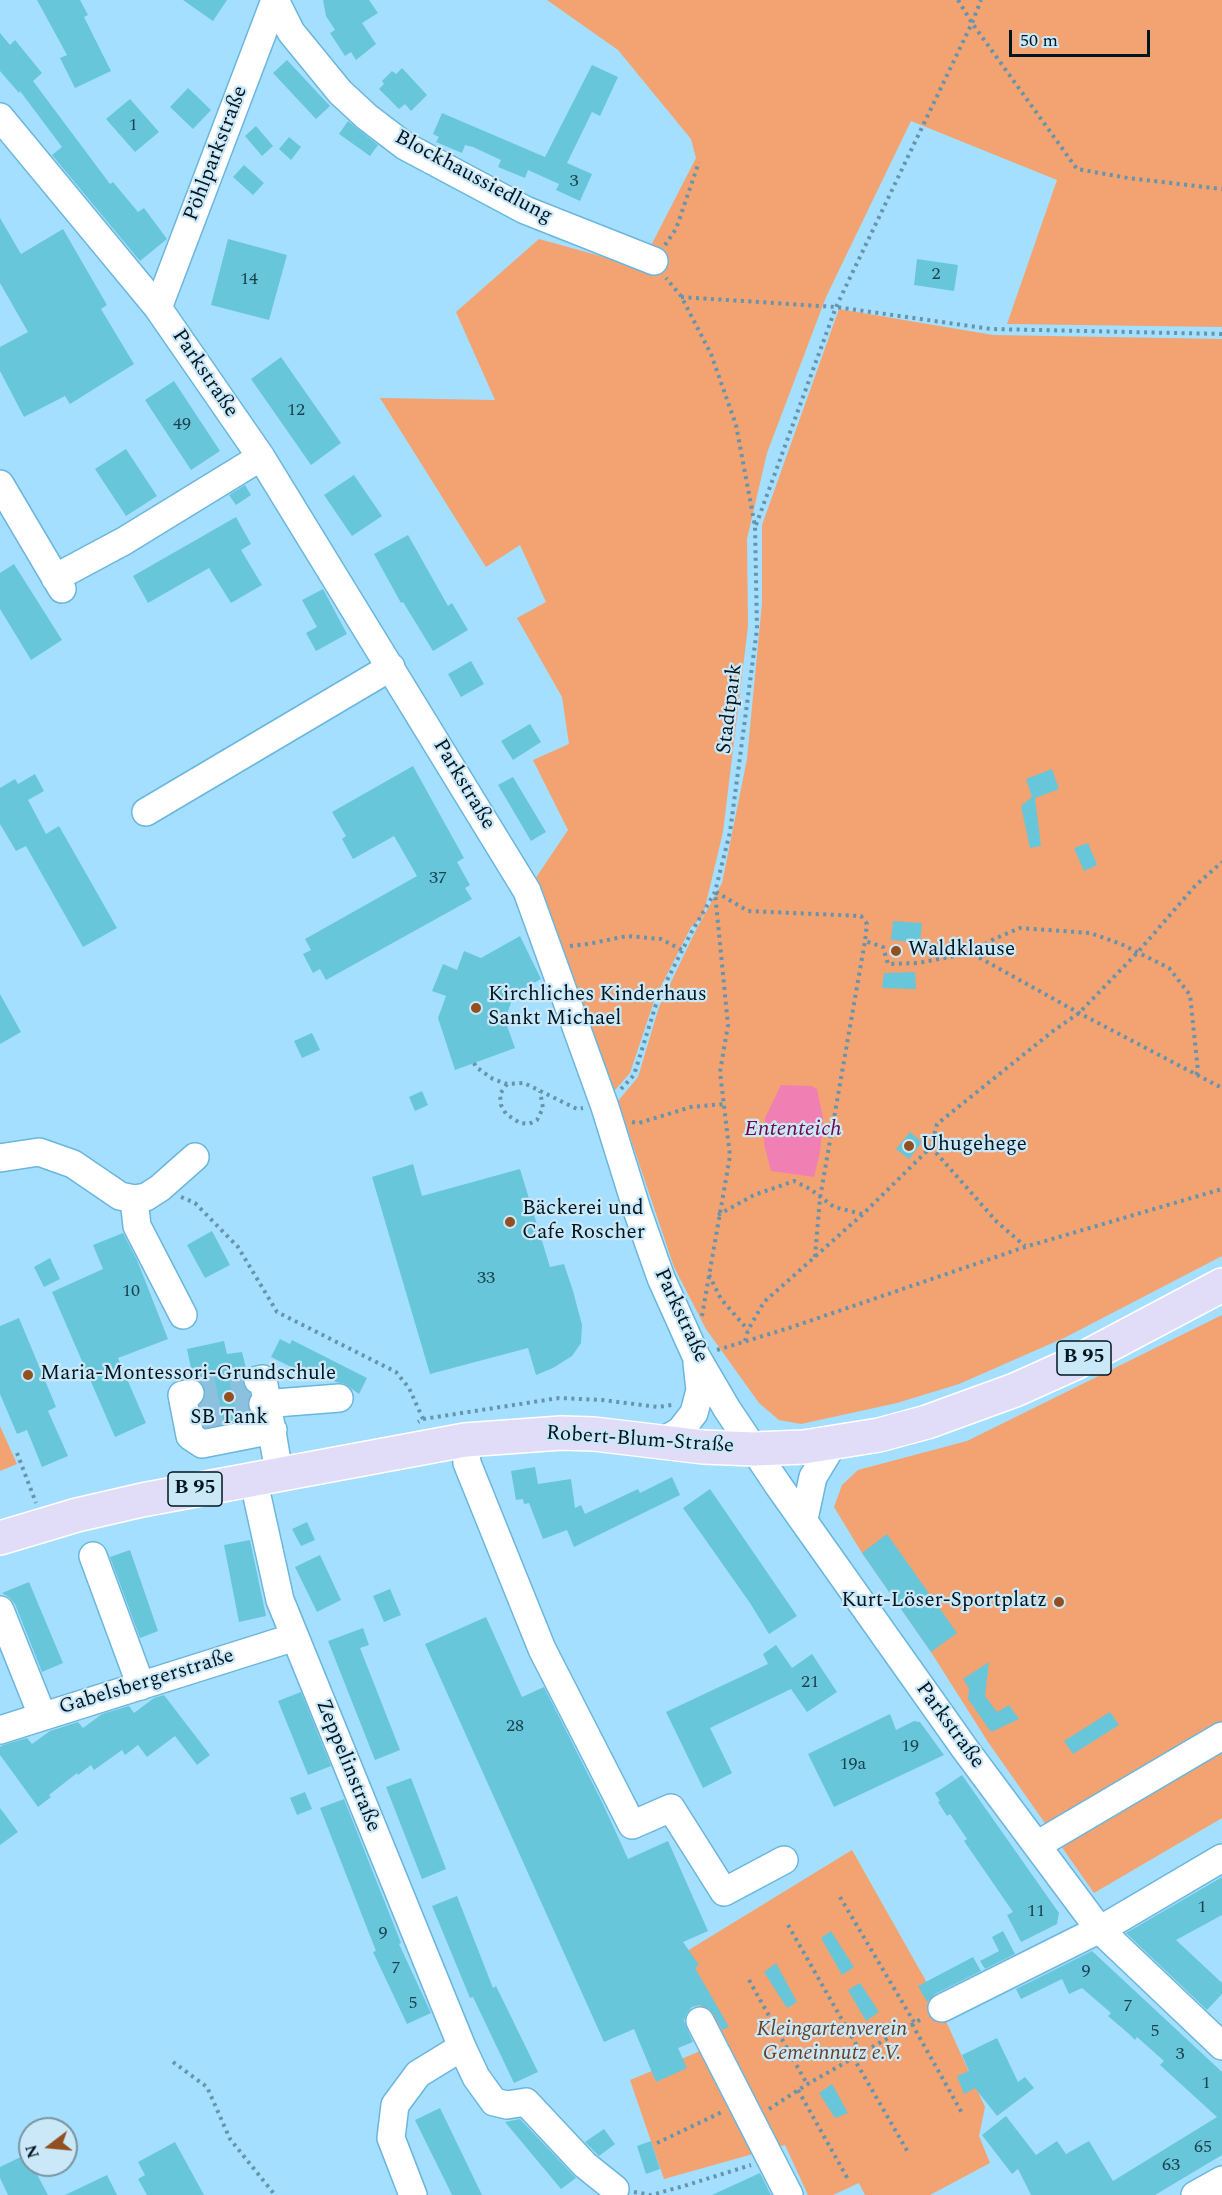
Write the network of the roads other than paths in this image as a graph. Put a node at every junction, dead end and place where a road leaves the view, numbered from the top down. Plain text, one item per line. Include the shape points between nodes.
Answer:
1 (275, 0) edge
2 (0, 117) edge
3 (654, 261) road end
4 (158, 308) junction
5 (261, 457) junction
6 (0, 484) edge
7 (391, 667) junction
8 (146, 812) dead end
9 (195, 1157) dead end
10 (0, 1158) edge
11 (134, 1199) junction
12 (1222, 1285) edge
13 (183, 1315) dead end
14 (696, 1356) junction
15 (339, 1398) dead end
16 (191, 1410) dead end
17 (273, 1430) junction
18 (465, 1440) junction
19 (661, 1442) junction
20 (833, 1444) junction
21 (754, 1449) junction
22 (266, 1475) junction
23 (804, 1519) junction
24 (0, 1538) edge
25 (93, 1556) dead end
26 (0, 1610) edge
27 (295, 1638) junction
28 (141, 1686) junction
29 (42, 1715) junction
30 (0, 1730) edge
31 (1222, 1736) edge
32 (1037, 1845) junction
33 (1222, 1858) edge
34 (784, 1860) dead end
35 (1099, 1929) junction
36 (942, 2008) road end
37 (700, 2021) dead end
38 (1217, 2031) edge
39 (462, 2047) junction
40 (1222, 2180) edge
41 (615, 2189) road end
42 (414, 2195) edge
43 (789, 2195) edge
44 (1195, 2195) edge

1 - 3 street, Blockhaussiedlung via 291,32 340,92 405,146 525,210
1 - 4 street, Pöhlparkstraße
2 - 4 street, Parkstraße
4 - 5 street, Parkstraße
5 - 6 street via 58,584
5 - 7 street, Parkstraße
7 - 8 street
7 - 14 street, Parkstraße via 527,891 661,1278
9 - 11 street via 160,1188
10 - 11 street via 39,1152 73,1164 120,1196
11 - 13 street via 137,1226
12 - 20 main road, Robert-Blum-Straße / B 95 via 1016,1390 927,1422
14 - 19 street via 700,1390 694,1413 680,1431
14 - 21 street, Parkstraße
15 - 17 street, Zeppelinstraße via 263,1396
16 - 17 street via 190,1436 202,1444
17 - 22 street, Zeppelinstraße
18 - 19 main road, Robert-Blum-Straße / B 95 via 561,1433
18 - 22 main road, Robert-Blum-Straße / B 95
18 - 34 street via 467,1463 542,1649 632,1825 671,1808 724,1892
19 - 21 main road, Robert-Blum-Straße / B 95
20 - 21 main road, Robert-Blum-Straße / B 95
20 - 23 street via 813,1477
21 - 23 street, Parkstraße
22 - 24 main road, Robert-Blum-Straße / B 95 via 112,1506
22 - 27 street, Zeppelinstraße via 280,1600
23 - 32 street, Parkstraße
25 - 28 street
26 - 29 street
27 - 28 street, Gabelsbergerstraße
27 - 39 street, Zeppelinstraße
28 - 29 street, Gabelsbergerstraße
29 - 30 street, Gabelsbergerstraße
31 - 32 street
32 - 35 street, Parkstraße
33 - 35 street
35 - 36 street
35 - 38 street, Parkstraße
37 - 43 street
39 - 41 street, Zeppelinstraße via 494,2102 526,2102 585,2165
39 - 42 street via 418,2074 395,2105 391,2138
40 - 44 street

